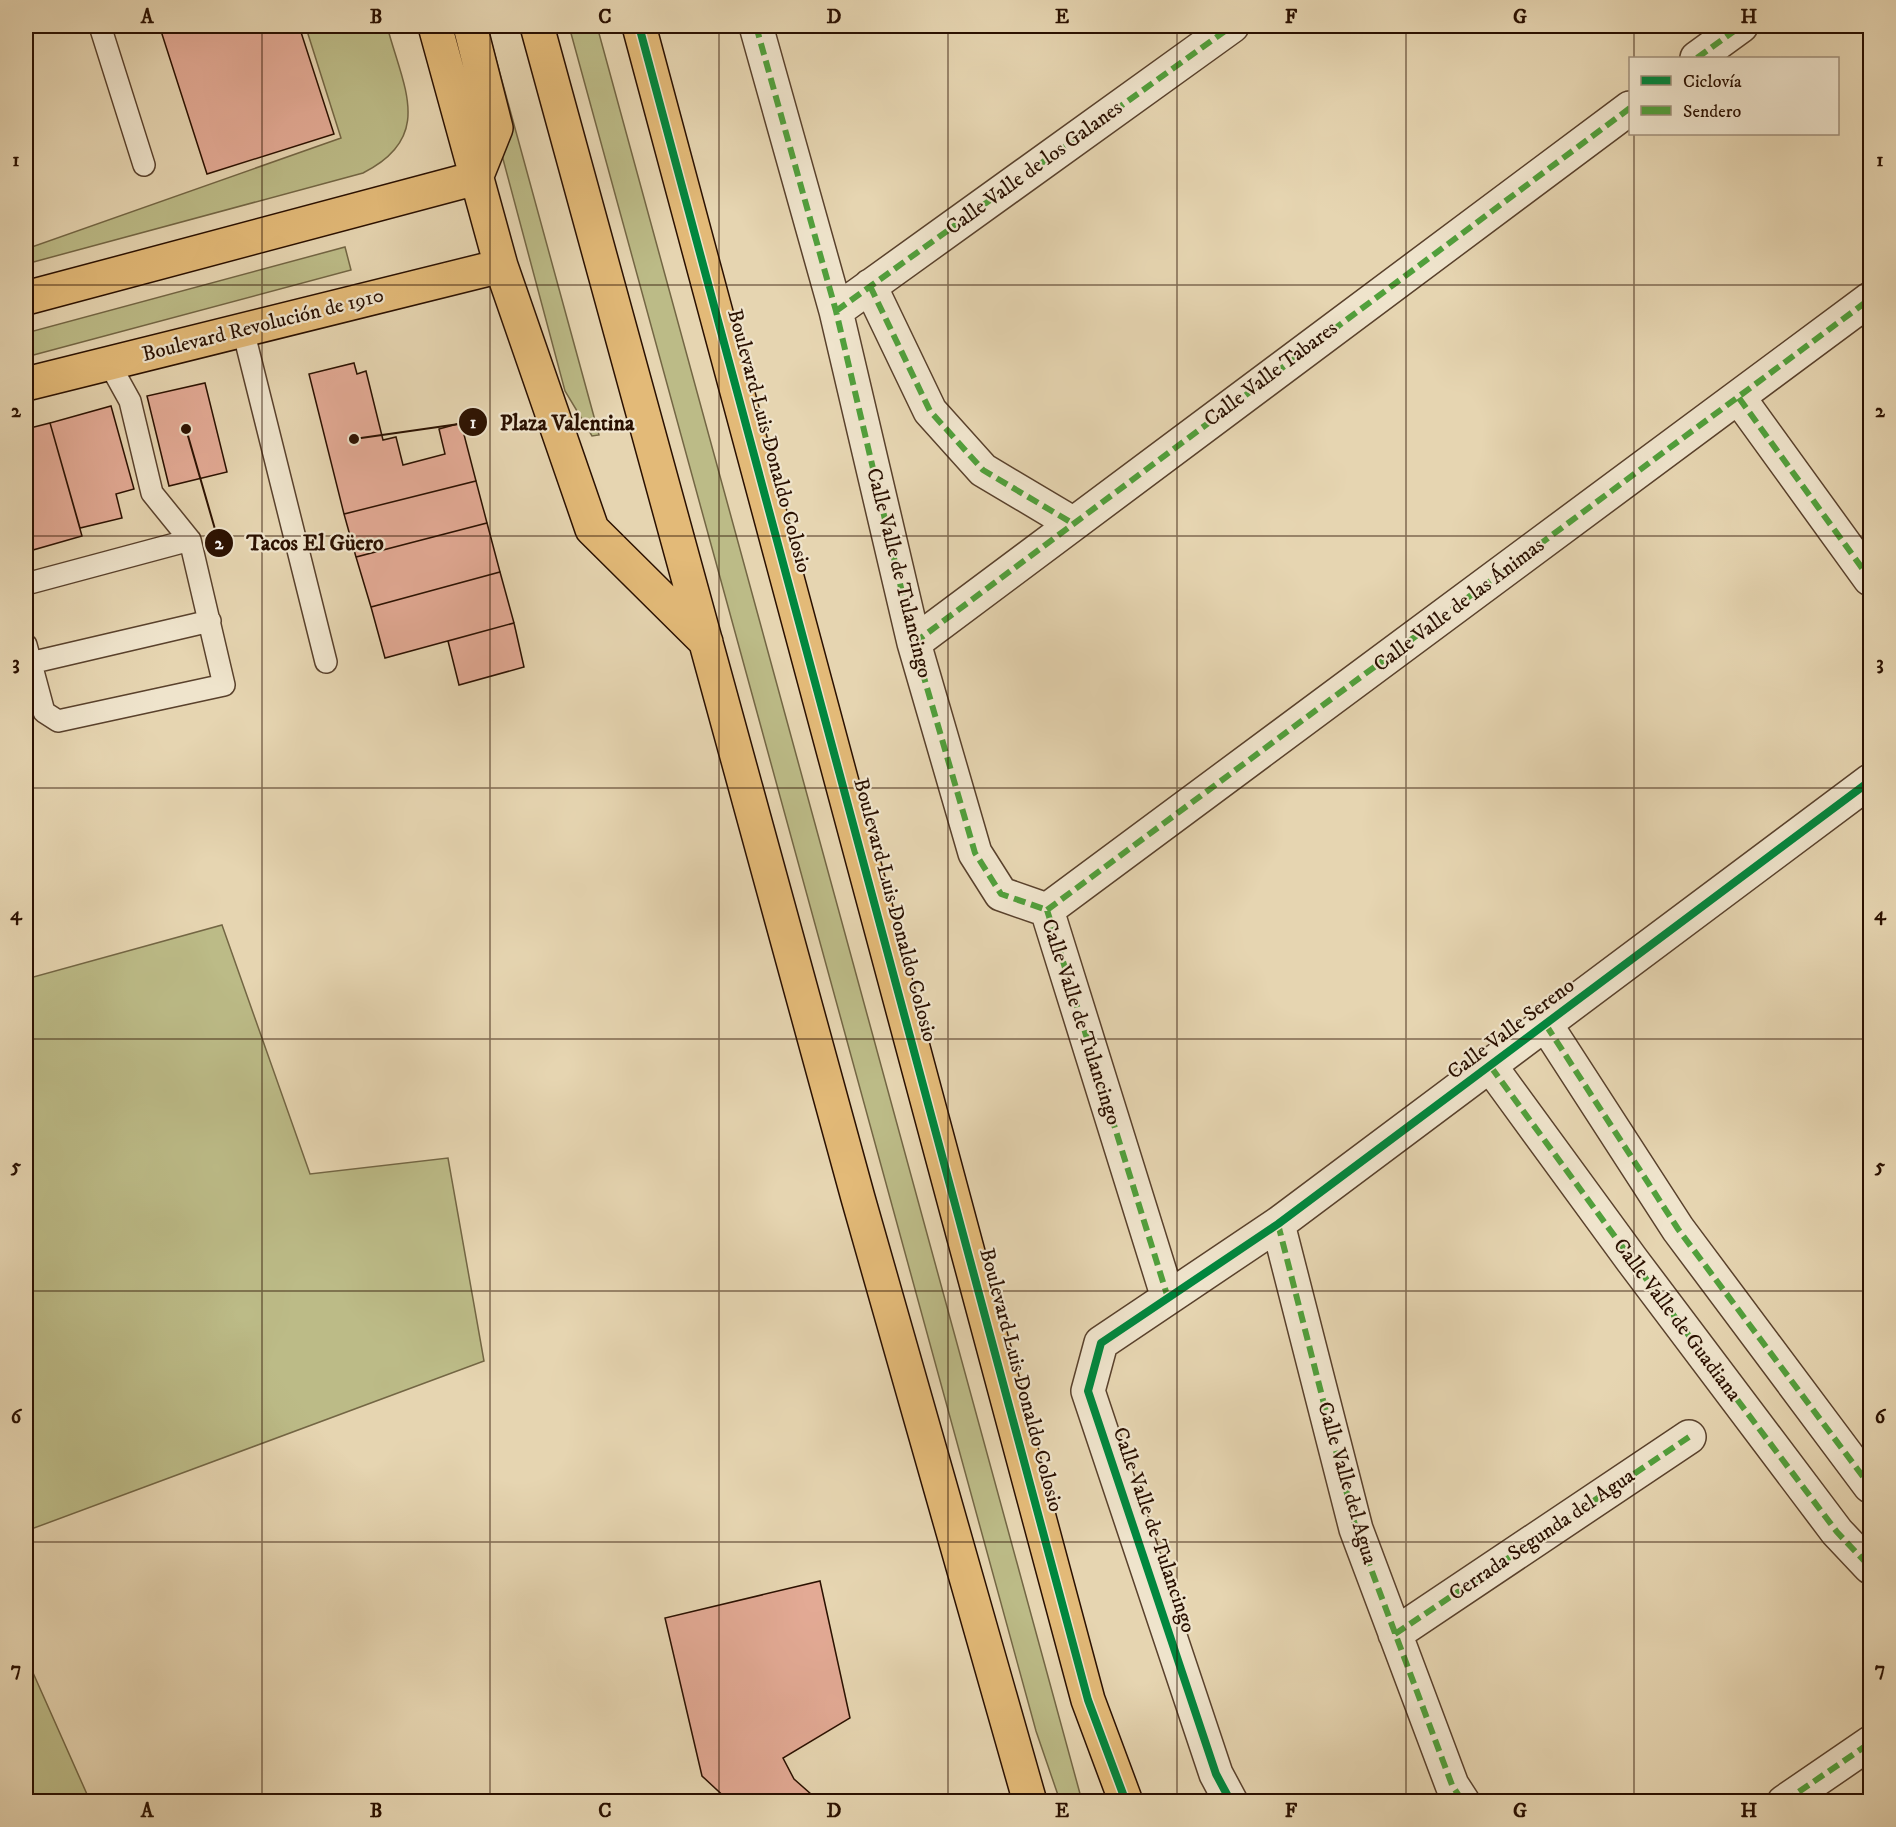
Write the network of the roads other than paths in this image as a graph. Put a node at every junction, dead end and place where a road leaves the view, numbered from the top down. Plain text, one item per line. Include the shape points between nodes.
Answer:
1 (99, 26) edge
2 (435, 26) edge
3 (470, 26) edge
4 (537, 26) edge
5 (639, 26) edge
6 (756, 26) edge
7 (1232, 26) edge
8 (1741, 26) edge
9 (1698, 57) edge
10 (1629, 109) edge
11 (144, 165) dead end
12 (476, 178) junction
13 (501, 266) junction
14 (870, 286) junction
15 (26, 298) edge
16 (1870, 299) edge
17 (836, 311) junction
18 (243, 330) junction
19 (109, 363) junction
20 (26, 384) edge
21 (1739, 398) junction
22 (1072, 523) junction
23 (190, 540) junction
24 (1870, 579) edge
25 (26, 585) edge
26 (210, 621) junction
27 (914, 643) junction
28 (708, 644) junction
29 (28, 654) edge
30 (326, 662) dead end
31 (1870, 781) edge
32 (1047, 910) junction
33 (1546, 1025) junction
34 (1491, 1067) junction
35 (1278, 1224) junction
36 (1168, 1298) junction
37 (1689, 1437) dead end
38 (1870, 1486) edge
39 (1870, 1567) edge
40 (1395, 1634) junction
41 (1870, 1743) edge
42 (1026, 1799) edge
43 (1126, 1802) edge
44 (1231, 1802) edge
45 (1463, 1802) edge
46 (1784, 1802) edge

1 - 11 lane
2 - 12 main road
3 - 12 main road via 496,128
4 - 28 main road
5 - 43 main road, Boulevard Luis Donaldo Colosio via 1085,1688
6 - 17 street, Calle Valle de Tulancingo
7 - 14 street, Calle Valle de los Galanes
8 - 9 street
10 - 22 street, Calle Valle Tabares
12 - 13 main road
12 - 15 main road
13 - 18 main road, Boulevard Revolución de 1910
13 - 28 main road via 592,529
14 - 17 street, Calle Valle de los Galanes
14 - 22 street via 930,411 983,470
16 - 21 street, Calle Valle de las Ánimas
17 - 27 street, Calle Valle de Tulancingo
18 - 19 main road, Boulevard Revolución de 1910
18 - 30 lane
19 - 20 main road, Boulevard Revolución de 1910
19 - 23 lane via 130,401 152,493
21 - 24 street
21 - 32 street, Calle Valle de las Ánimas
22 - 27 street, Calle Valle Tabares
23 - 25 lane
23 - 26 lane
26 - 29 lane
26 - 29 lane via 224,685 58,721 44,712
27 - 32 street, Calle Valle de Tulancingo via 975,853 1001,894
28 - 42 main road
31 - 33 street, Calle Valle Sereno
32 - 36 street, Calle Valle de Tulancingo
33 - 34 street, Calle Valle Sereno
33 - 38 street via 1678,1229
34 - 35 street, Calle Valle Sereno
34 - 39 street, Calle Valle de Guadiana via 1822,1513
35 - 36 street, Calle Valle Sereno
35 - 40 street, Calle Valle del Agua via 1356,1529
36 - 44 street, Calle Valle de Tulancingo via 1101,1343 1088,1391 1216,1774
37 - 40 street, Cerrada Segunda del Agua
40 - 45 street, Calle Valle del Agua via 1452,1785
41 - 46 street

